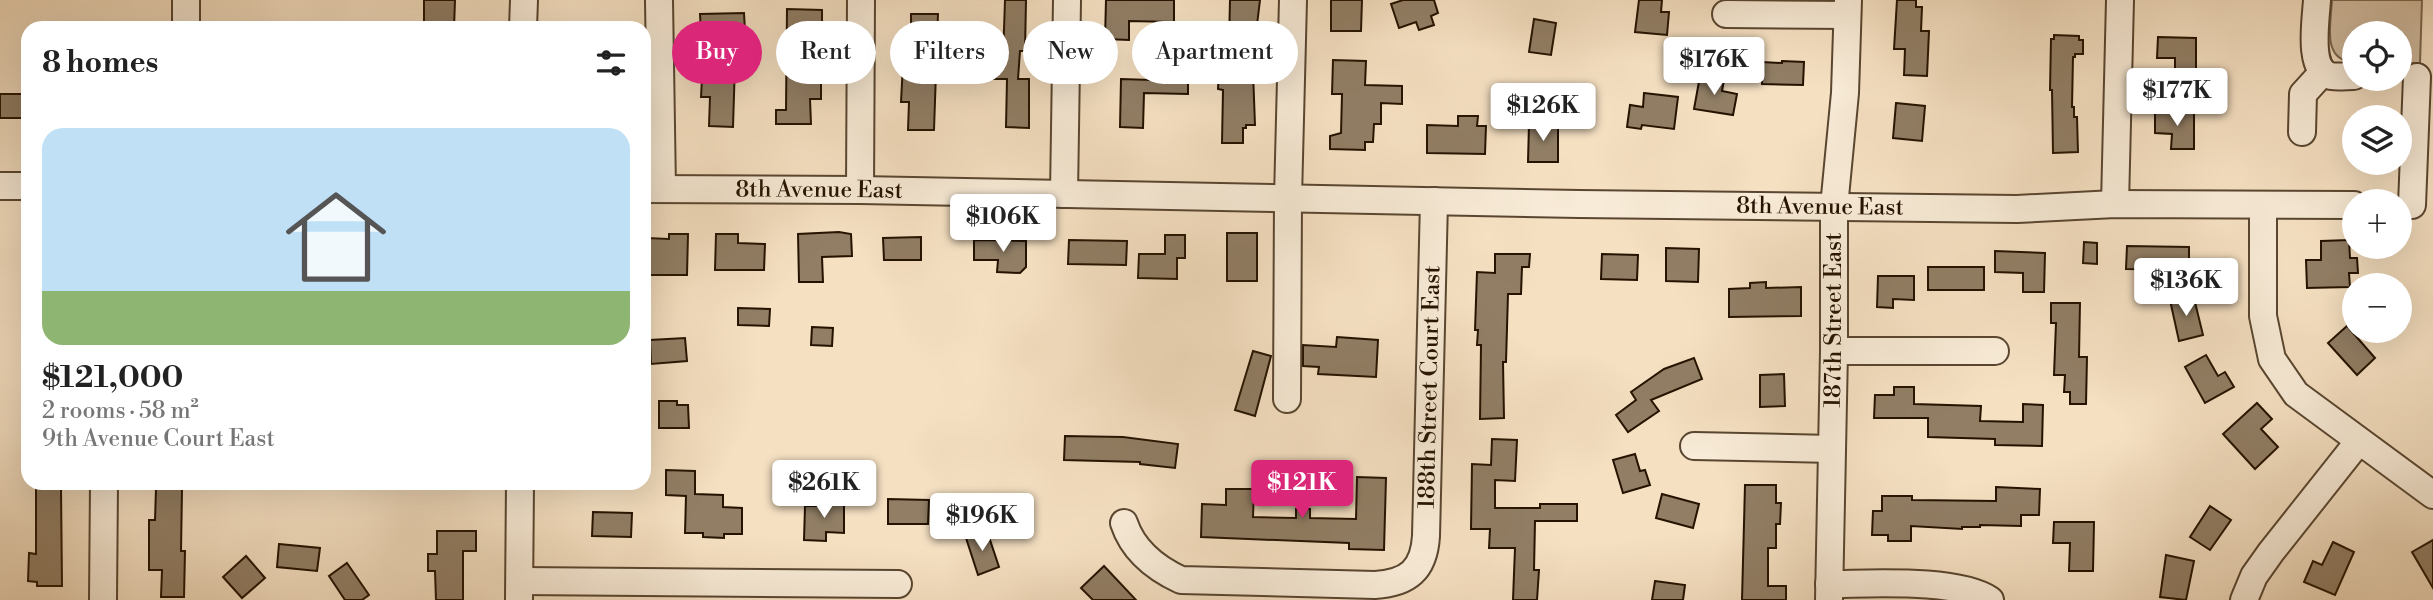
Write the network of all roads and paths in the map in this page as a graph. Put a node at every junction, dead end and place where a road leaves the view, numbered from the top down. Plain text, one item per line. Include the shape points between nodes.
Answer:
1 (186, 0) edge
2 (524, 0) edge
3 (659, 0) edge
4 (861, 0) edge
5 (1067, 0) edge
6 (1293, 0) edge
7 (2120, 0) edge
8 (2317, 0) edge
9 (1847, 8) edge
10 (1726, 14) dead end
11 (186, 21) edge
12 (523, 21) edge
13 (2323, 72) junction
14 (2342, 76) edge
15 (2416, 77) edge
16 (2302, 132) dead end
17 (0, 186) edge
18 (21, 186) edge
19 (653, 189) edge
20 (860, 190) junction
21 (1064, 194) junction
22 (1287, 198) junction
23 (1434, 201) junction
24 (2115, 204) junction
25 (2263, 205) junction
26 (2342, 205) edge
27 (2415, 205) edge
28 (1833, 207) junction
29 (1834, 351) junction
30 (1995, 351) dead end
31 (1287, 399) dead end
32 (2359, 441) junction
33 (1694, 446) dead end
34 (1832, 449) junction
35 (104, 490) edge
36 (520, 490) edge
37 (2433, 495) edge
38 (1124, 523) dead end
39 (898, 583) dead end
40 (519, 590) edge
41 (1829, 592) edge
42 (103, 600) edge
43 (1990, 600) edge
44 (2244, 600) edge

1 - 11 street
2 - 12 street
3 - 19 street
4 - 20 street
5 - 21 street
6 - 22 street
7 - 24 street
8 - 13 street via 2315,56
9 - 10 street
9 - 28 street, 187th Street East via 1845,93
13 - 14 street
13 - 16 street via 2303,94
15 - 27 street
17 - 18 street
19 - 20 street, 8th Avenue East
20 - 21 street, 8th Avenue East
21 - 22 street, 8th Avenue East
22 - 23 street, 8th Avenue East
22 - 31 street
23 - 28 street, 8th Avenue East
23 - 38 street, 188th Street Court East via 1426,536 1425,552 1414,571 1394,583 1375,585 1181,580 1152,564
24 - 25 street, 8th Avenue East
24 - 28 street, 8th Avenue East via 2017,209
25 - 26 street, 8th Avenue East
25 - 32 street via 2263,316 2272,359 2296,394
28 - 29 street, 187th Street East
29 - 30 street
29 - 34 street, 187th Street East
32 - 37 street
32 - 44 street via 2271,552
33 - 34 street
34 - 41 street, 187th Street East
35 - 42 street
36 - 40 street
39 - 40 street
41 - 43 street via 1949,586

